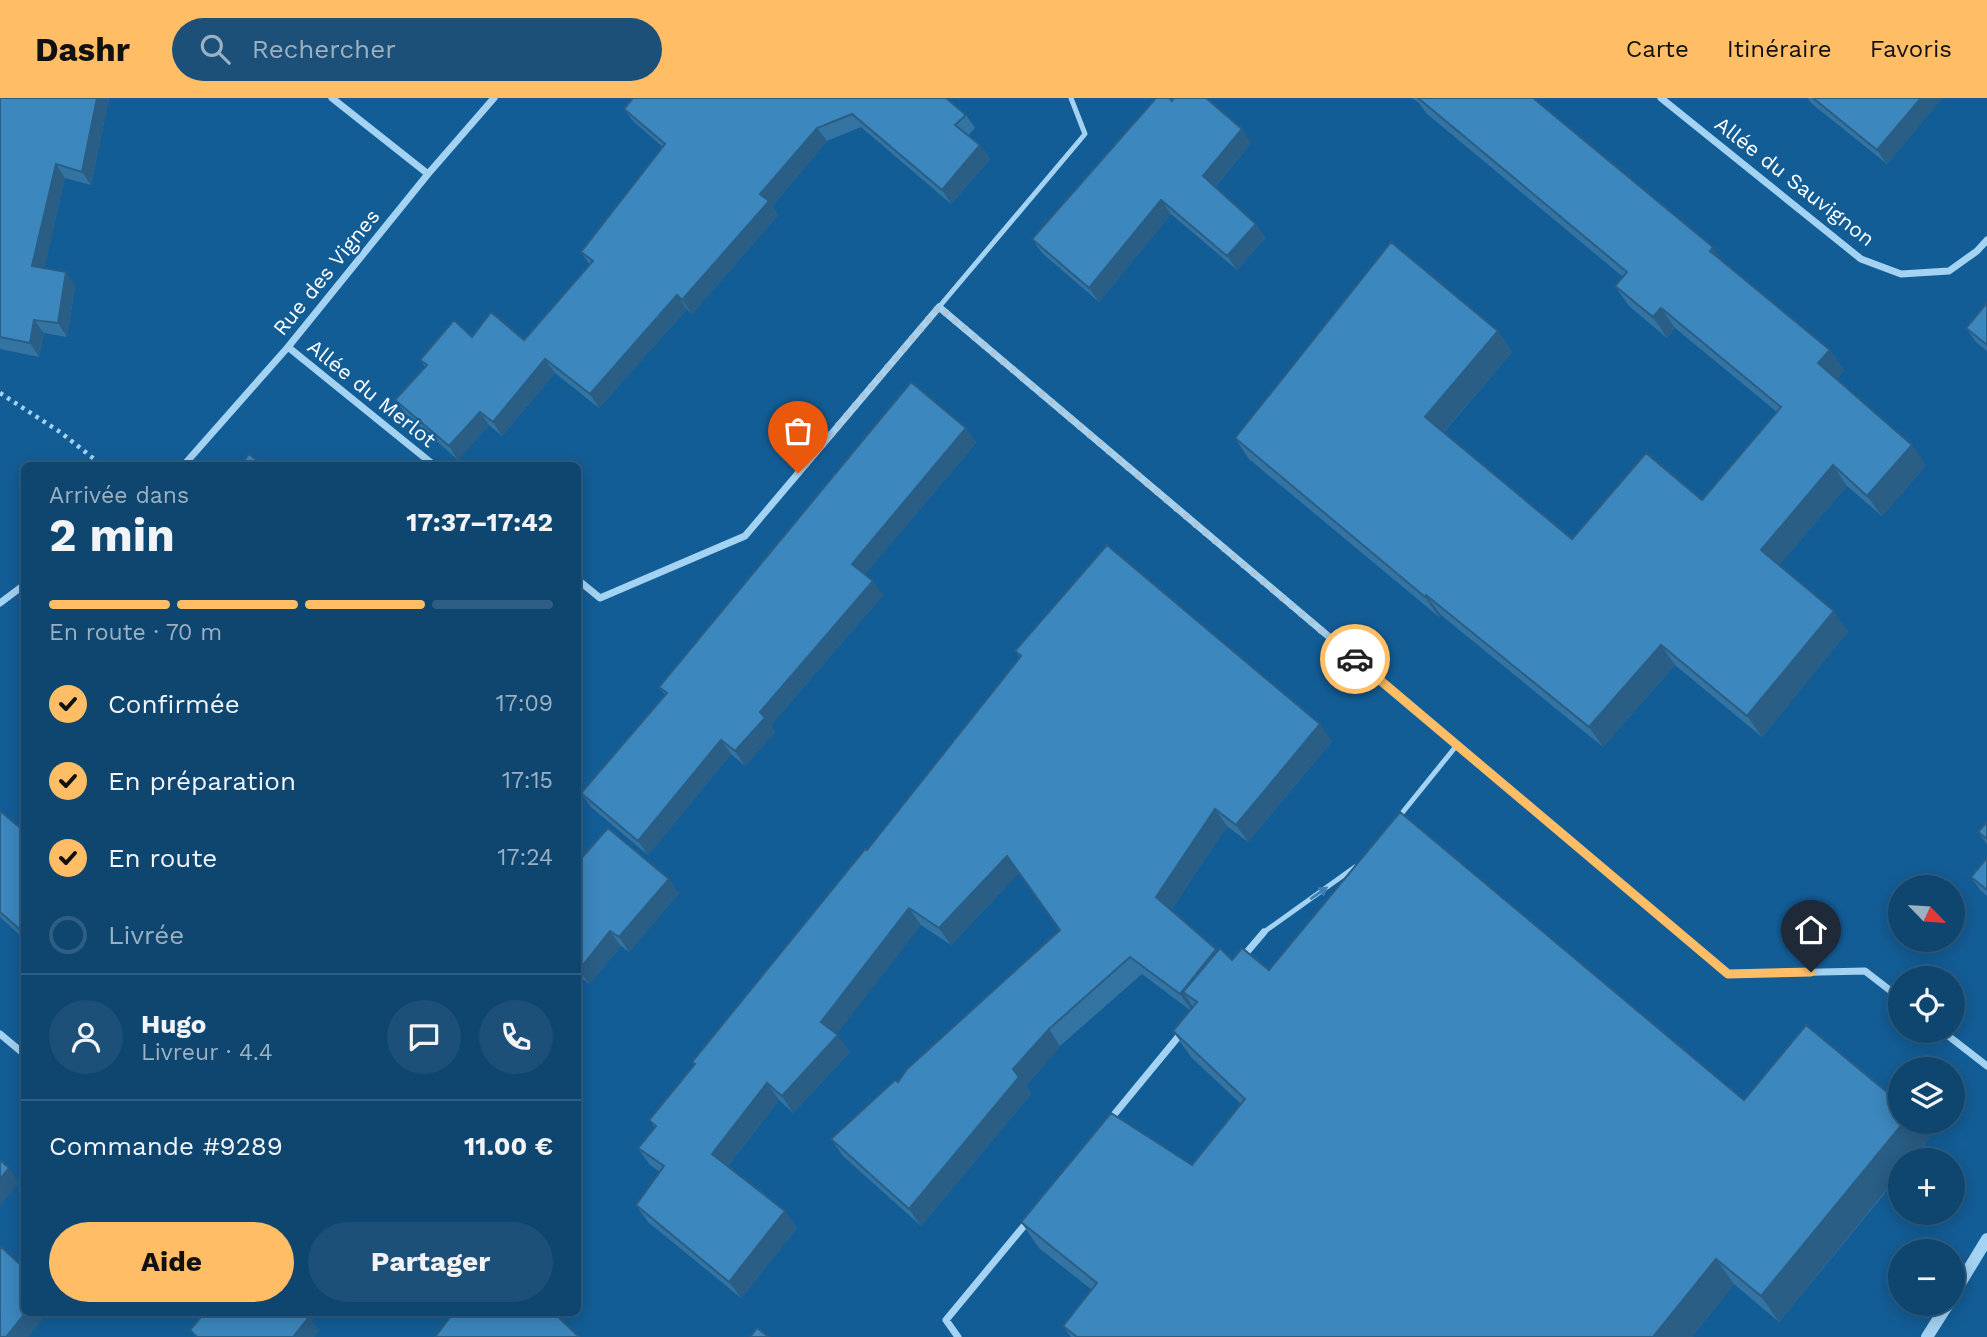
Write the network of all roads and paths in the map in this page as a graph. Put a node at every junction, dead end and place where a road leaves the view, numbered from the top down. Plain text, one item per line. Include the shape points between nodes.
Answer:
1 (332, 98) edge
2 (494, 98) edge
3 (1071, 98) edge
4 (1661, 98) edge
5 (428, 174) junction
6 (1987, 240) edge
7 (939, 307) junction
8 (288, 347) junction
9 (0, 393) edge
10 (98, 462) edge
11 (187, 462) edge
12 (430, 462) edge
13 (581, 582) edge
14 (21, 587) edge
15 (0, 603) edge
16 (1457, 745) junction
17 (1396, 820) edge
18 (1362, 861) edge
19 (1264, 932) joint
20 (1237, 965) edge
21 (1888, 989) edge
22 (1193, 1018) edge
23 (0, 1034) edge
24 (1957, 1043) edge
25 (21, 1052) edge
26 (1987, 1066) edge
27 (1105, 1126) edge
28 (1034, 1213) edge
29 (1987, 1239) edge
30 (1965, 1275) edge
31 (1940, 1316) edge
32 (958, 1337) edge
33 (1927, 1337) edge

1 - 5 street
2 - 5 street, Rue des Vignes
3 - 7 lane via 1085,134
4 - 6 street, Allée du Sauvignon via 1861,258 1901,274 1949,271
5 - 8 street, Rue des Vignes
7 - 13 street via 745,536 600,598
7 - 16 street
8 - 11 street, Rue des Vignes
8 - 12 street, Allée du Merlot
9 - 10 path
14 - 15 street
16 - 17 lane
16 - 21 street via 1728,974 1865,971
19 -> 18 lane
19 - 20 street
22 - 27 street
23 - 25 street
24 - 26 street
28 - 32 street via 946,1320
29 - 30 street
31 - 33 street

